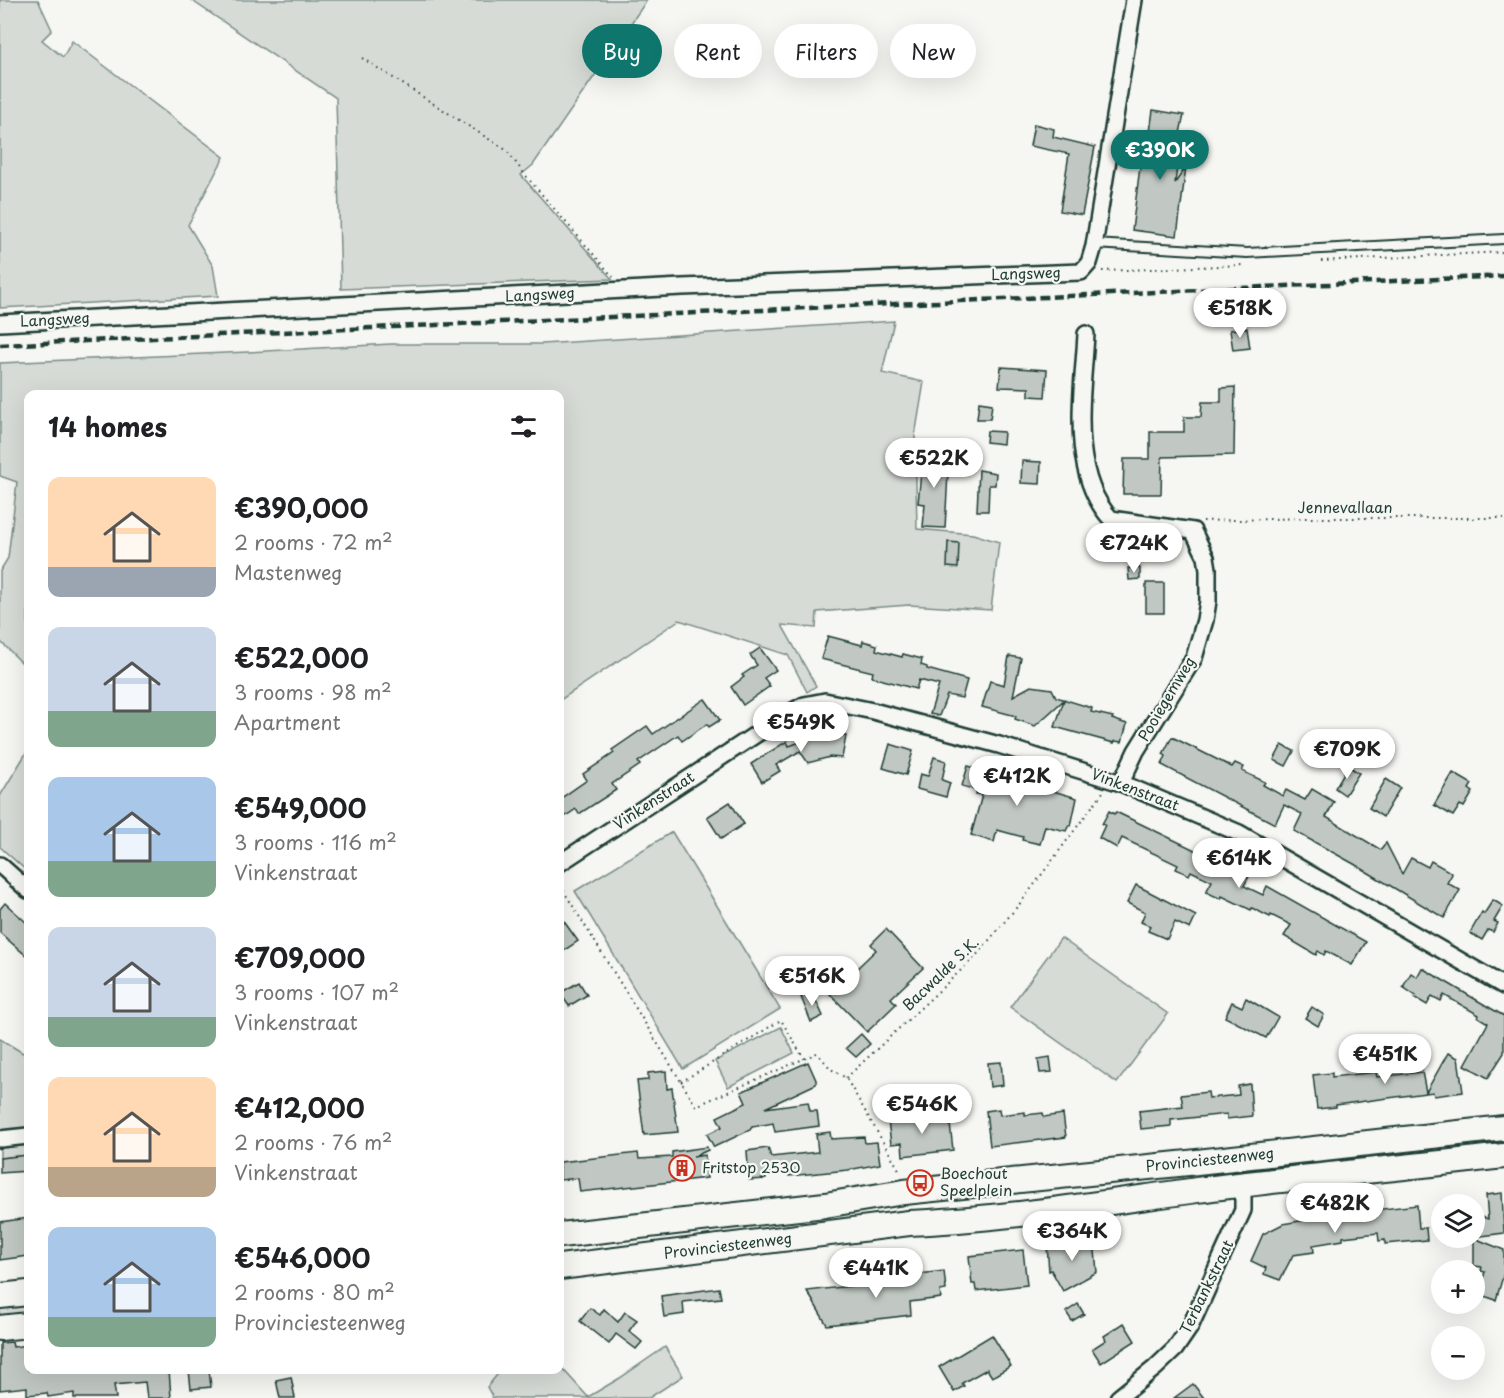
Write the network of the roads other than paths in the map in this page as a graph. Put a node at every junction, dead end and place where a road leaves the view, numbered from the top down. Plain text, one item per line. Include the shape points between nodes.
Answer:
1 (1134, 0) edge
2 (1504, 239) edge
3 (1094, 244) junction
4 (0, 323) edge
5 (1086, 334) dead end
6 (1116, 781) junction
7 (564, 859) edge
8 (0, 865) edge
9 (24, 886) edge
10 (1504, 986) edge
11 (1504, 1128) edge
12 (1475, 1131) junction
13 (24, 1136) edge
14 (0, 1139) edge
15 (1504, 1156) edge
16 (1459, 1161) junction
17 (1244, 1185) junction
18 (960, 1186) junction
19 (950, 1221) junction
20 (564, 1235) edge
21 (564, 1266) edge
22 (24, 1293) edge
23 (0, 1296) edge
24 (24, 1325) edge
25 (0, 1328) edge
26 (1118, 1398) edge

1 - 3 street
2 - 3 lane via 1247,253
3 - 4 street, Langsweg via 1089,263 1081,272 624,290
5 - 6 street, Pooiegemweg via 1081,442 1088,477 1101,507 1119,521 1193,531 1204,550 1208,569 1208,601 1194,658
6 - 7 street, Vinkenstraat via 976,739 825,701 804,705 784,716
6 - 10 street, Vinkenstraat via 1239,833
8 - 9 street
11 - 12 main road, Provinciesteenweg
12 - 16 main road via 1487,1134 1491,1144 1487,1151
12 - 18 main road, Provinciesteenweg
13 - 14 street
15 - 16 main road, Provinciesteenweg
16 - 17 main road, Provinciesteenweg
17 - 19 main road, Provinciesteenweg
17 - 26 street, Terbankstraat via 1243,1210 1190,1327 1169,1355
18 - 19 main road via 934,1196 930,1206 931,1215
18 - 20 main road, Provinciesteenweg
19 - 21 main road, Provinciesteenweg
22 - 23 main road
24 - 25 main road

